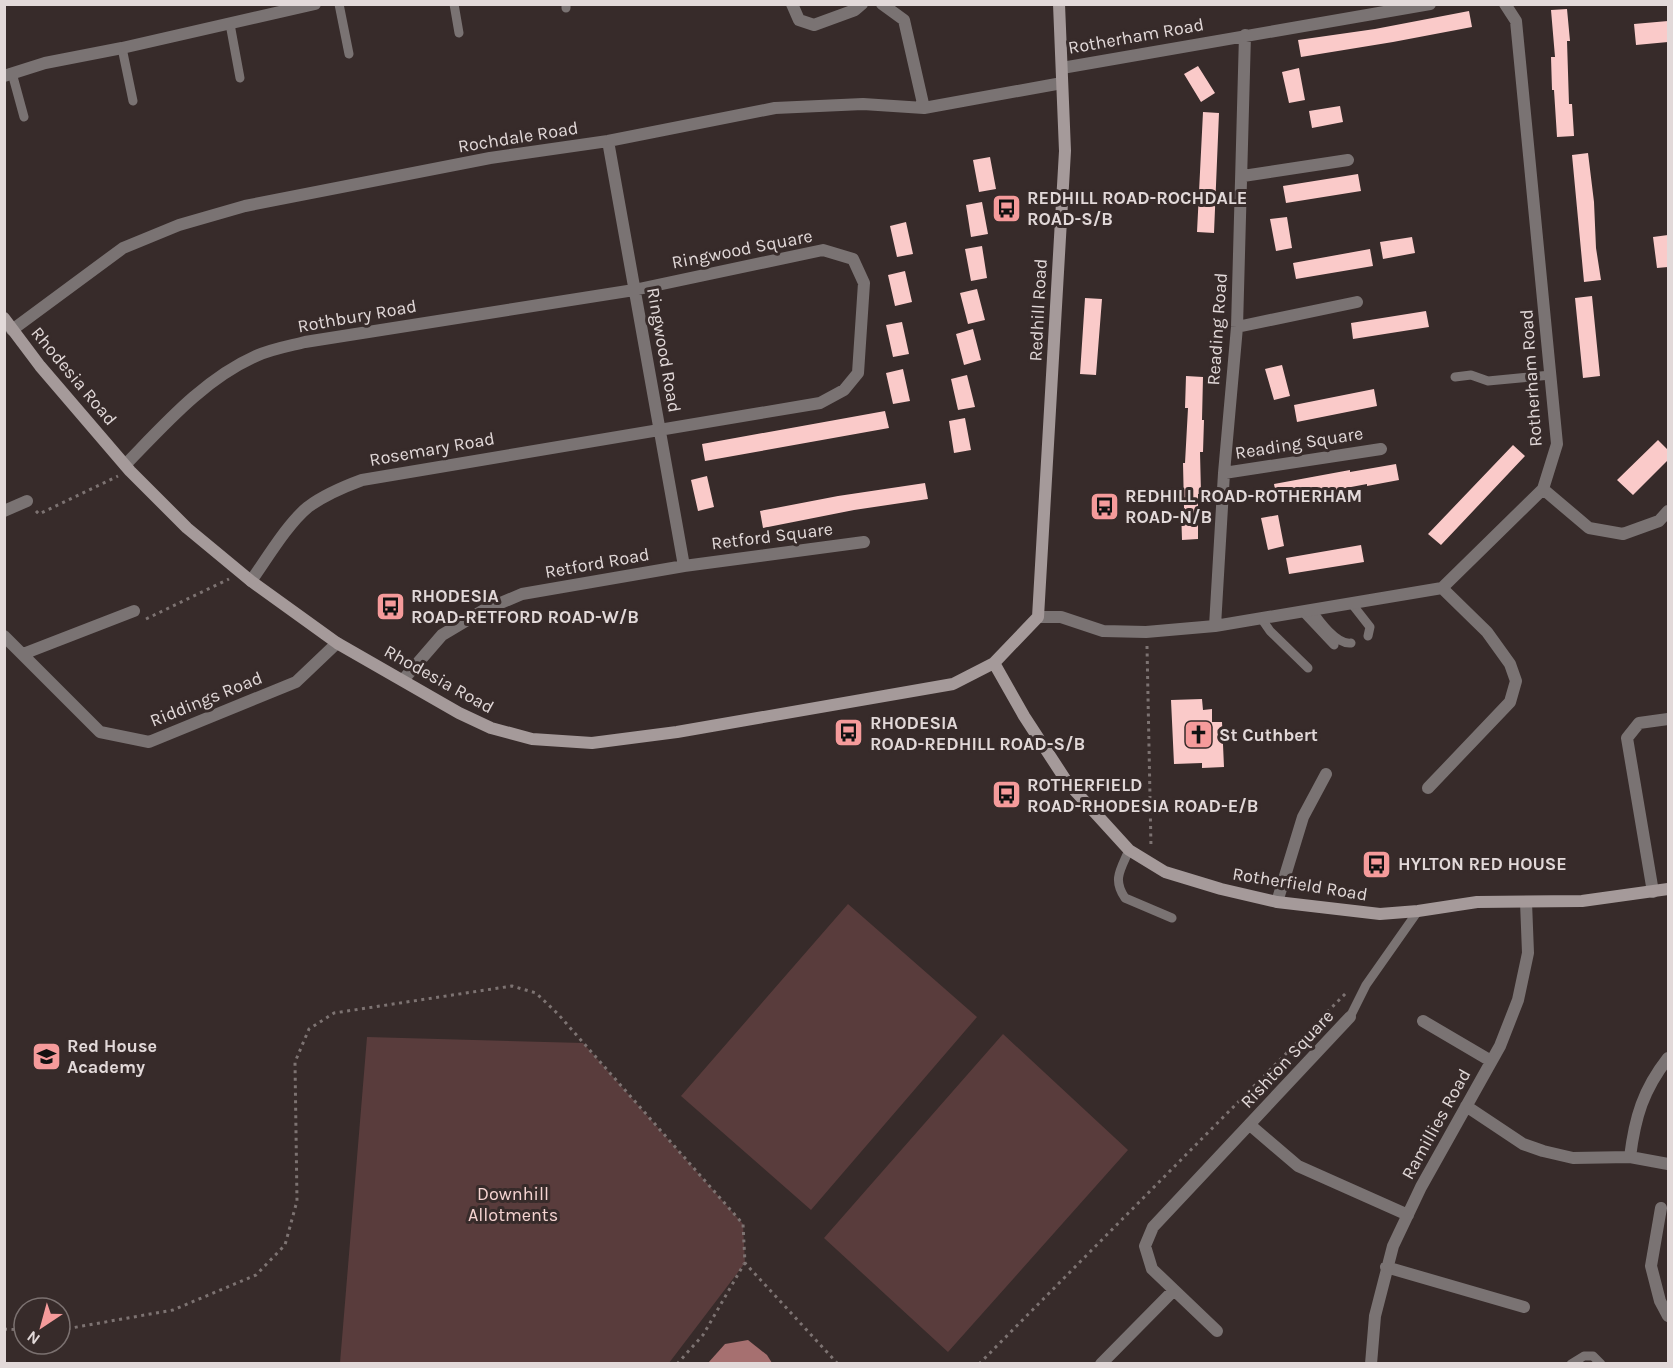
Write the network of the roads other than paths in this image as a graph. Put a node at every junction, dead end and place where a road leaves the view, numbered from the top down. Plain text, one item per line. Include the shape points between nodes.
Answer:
1 (315, 4) edge
2 (339, 4) edge
3 (454, 4) edge
4 (792, 4) edge
5 (862, 4) edge
6 (882, 4) edge
7 (1059, 4) edge
8 (1430, 4) edge
9 (1504, 4) edge
10 (230, 24) junction
11 (459, 33) dead end
12 (1245, 35) junction
13 (122, 48) junction
14 (349, 54) dead end
15 (1062, 68) junction
16 (8, 74) edge
17 (240, 78) dead end
18 (1062, 83) junction
19 (133, 100) dead end
20 (924, 108) junction
21 (24, 117) dead end
22 (608, 141) junction
23 (1348, 160) dead end
24 (1243, 176) junction
25 (634, 290) junction
26 (1357, 302) dead end
27 (4, 318) edge
28 (1237, 327) junction
29 (12, 330) junction
30 (1551, 375) junction
31 (1455, 377) dead end
32 (659, 429) junction
33 (1381, 449) dead end
34 (127, 468) junction
35 (1224, 473) junction
36 (1543, 489) junction
37 (27, 501) road end
38 (4, 511) edge
39 (1668, 511) edge
40 (864, 542) dead end
41 (684, 566) junction
42 (246, 577) junction
43 (1442, 588) junction
44 (1352, 604) junction
45 (134, 610) road end
46 (1307, 610) junction
47 (1038, 617) junction
48 (1261, 618) junction
49 (1215, 626) junction
50 (4, 636) edge
51 (1368, 636) dead end
52 (337, 643) junction
53 (1351, 643) dead end
54 (1334, 645) dead end
55 (23, 654) junction
56 (994, 663) junction
57 (1308, 668) dead end
58 (403, 680) junction
59 (1668, 719) edge
60 (1326, 774) dead end
61 (1428, 788) dead end
62 (1129, 850) junction
63 (1668, 889) edge
64 (1653, 892) junction
65 (1277, 902) junction
66 (1526, 902) junction
67 (1418, 911) junction
68 (1172, 918) dead end
69 (1350, 1017) joint
70 (1423, 1021) dead end
71 (1668, 1058) edge
72 (1491, 1061) junction
73 (1466, 1106) junction
74 (1250, 1125) junction
75 (1630, 1157) junction
76 (1668, 1164) edge
77 (1662, 1208) dead end
78 (1408, 1215) junction
79 (1386, 1267) junction
80 (1173, 1291) junction
81 (1524, 1307) dead end
82 (1668, 1316) edge
83 (1217, 1331) dead end
84 (1101, 1364) edge
85 (1371, 1364) edge
86 (1570, 1364) edge
87 (1601, 1364) edge

1 - 10 street
2 - 14 lane
3 - 11 lane
4 - 5 street via 799,20 814,25
6 - 20 street via 904,20
7 - 15 street, Redhill Road
8 - 12 street, Rotherham Road
9 - 30 street, Rotherham Road via 1516,21
10 - 13 street
10 - 17 lane
12 - 15 street, Rotherham Road
12 - 24 street, Reading Road
13 - 16 street
13 - 19 lane
15 - 18 street, Redhill Road
16 - 21 lane
18 - 20 street, Rochdale Road
18 - 47 street, Redhill Road via 1065,151
20 - 22 street, Rochdale Road via 863,104 775,108
22 - 25 street, Ringwood Road
22 - 29 street, Rochdale Road via 489,158 244,206 179,225 123,249
23 - 24 street
24 - 28 street, Reading Road
25 - 32 street, Ringwood Road
25 - 32 street, Ringwood Square via 823,250 853,259 864,282 858,373 844,390 820,403
25 - 34 street, Rothbury Road via 305,342 256,356 182,407
26 - 28 street
27 - 29 street, Rhodesia Road
28 - 35 street, Reading Road
29 - 34 street, Rhodesia Road
30 - 31 lane via 1488,381 1471,375
30 - 36 street, Rotherham Road via 1557,444
32 - 41 street, Ringwood Road
32 - 42 street, Rosemary Road via 362,480 306,508
33 - 35 street, Reading Square
34 - 42 street, Rhodesia Road via 187,528
35 - 49 street, Reading Road
36 - 39 street via 1589,528 1623,534 1659,521
36 - 43 street, Rotherham Road
37 - 38 street
40 - 41 street, Retford Square
41 - 58 street, Retford Road via 522,594 484,610 442,635
42 - 52 street, Rhodesia Road
43 - 44 street
43 - 61 street via 1487,632 1510,664 1516,681 1510,702
44 - 46 street
44 - 51 lane via 1370,627
45 - 55 street
46 - 48 street
46 - 53 lane via 1342,642
46 - 54 lane
47 - 49 street via 1061,617 1103,631
47 - 56 street, Rhodesia Road
48 - 49 street
48 - 57 lane
50 - 55 street, Riddings Road
52 - 55 street, Riddings Road via 296,682 148,742 100,732
52 - 58 street, Rhodesia Road
56 - 58 street, Rhodesia Road via 953,684 592,743 532,739 491,728
56 - 62 street, Rotherfield Road via 1067,782
59 - 64 street via 1639,723 1627,738
60 - 65 street via 1303,817
62 - 65 street, Rotherfield Road via 1165,872
62 - 68 lane via 1117,874 1122,894
63 - 64 street, Rotherfield Road
64 - 66 street, Rotherfield Road via 1582,901
65 - 67 street, Rotherfield Road via 1380,914
66 - 67 street, Rotherfield Road via 1477,902
66 - 72 street, Ramillies Road via 1528,953 1518,1000
67 - 69 lane via 1366,985
69 - 74 street, Rishton Square
70 - 72 street
71 - 75 street via 1653,1077 1642,1101
72 - 73 street, Ramillies Road
73 - 75 street via 1543,1152 1573,1158
73 - 78 street, Ramillies Road
74 - 78 street, Rishton Square via 1298,1167
74 - 80 street, Rishton Square via 1153,1227 1145,1246 1152,1269
75 - 76 street
77 - 82 street via 1651,1266
78 - 79 street, Ramillies Road
79 - 81 street
79 - 85 street, Ramillies Road via 1375,1316
80 - 83 street, Rishton Square
80 - 84 street
86 - 87 lane via 1584,1356 1593,1356

